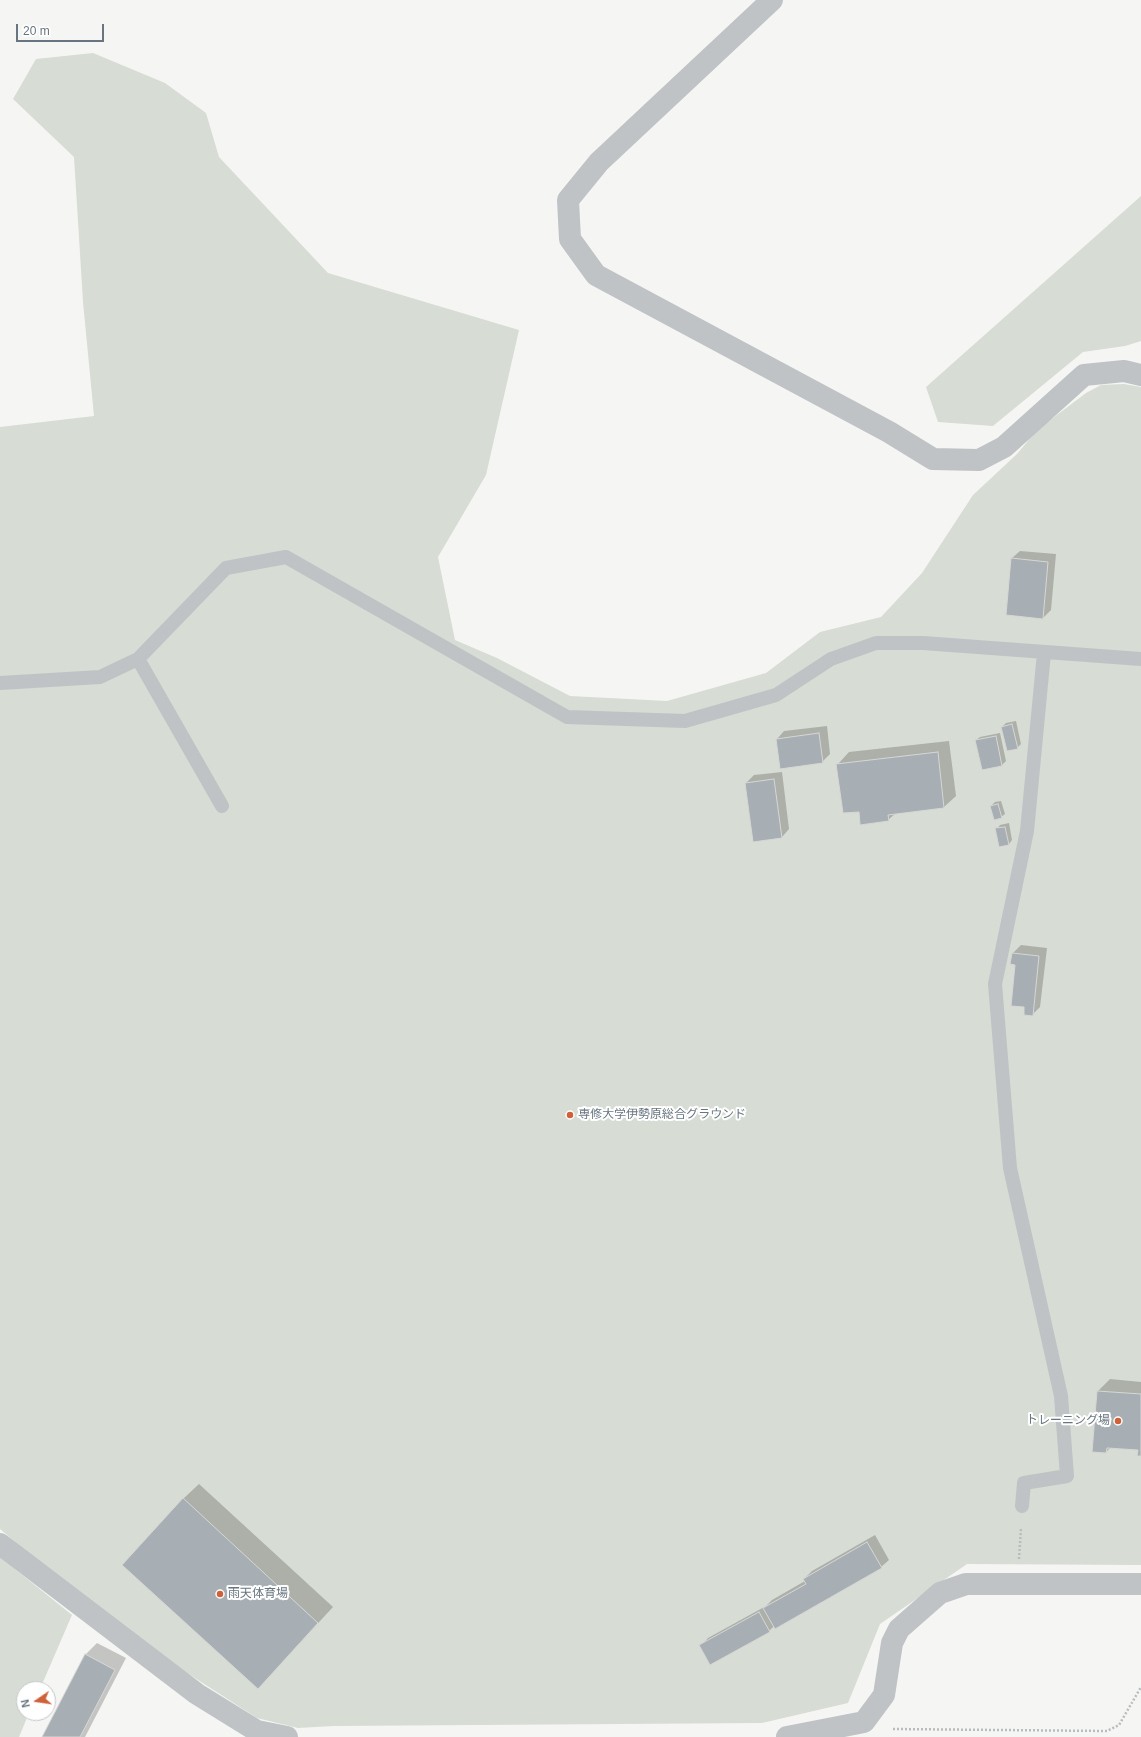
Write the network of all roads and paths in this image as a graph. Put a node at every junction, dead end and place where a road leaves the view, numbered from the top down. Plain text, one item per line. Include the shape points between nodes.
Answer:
1 (772, 0) edge
2 (1141, 374) edge
3 (1044, 652) junction
4 (138, 658) junction
5 (1141, 660) edge
6 (0, 683) edge
7 (222, 806) dead end
8 (1022, 1506) joint
9 (0, 1544) edge
10 (1017, 1583) junction
11 (1141, 1584) edge
12 (1141, 1687) edge
13 (864, 1722) junction
14 (287, 1737) edge
15 (787, 1737) edge

1 - 2 street via 599,162 568,200 570,239 596,275 890,432 933,459 978,460 1004,447 1084,375 1124,371
3 - 4 lane via 923,643 876,643 831,659 776,695 685,721 567,716 286,558 226,568
3 - 5 lane
3 - 8 lane via 1028,831 995,984 1010,1168 1061,1396 1067,1476 1024,1483
4 - 6 lane via 100,677
4 - 7 lane
8 - 10 path
9 - 14 street via 198,1694 257,1731
10 - 11 street
10 - 13 street via 966,1584 940,1593 899,1629 892,1643 884,1694
12 - 13 path via 1119,1725 1107,1731 872,1729
13 - 15 street

